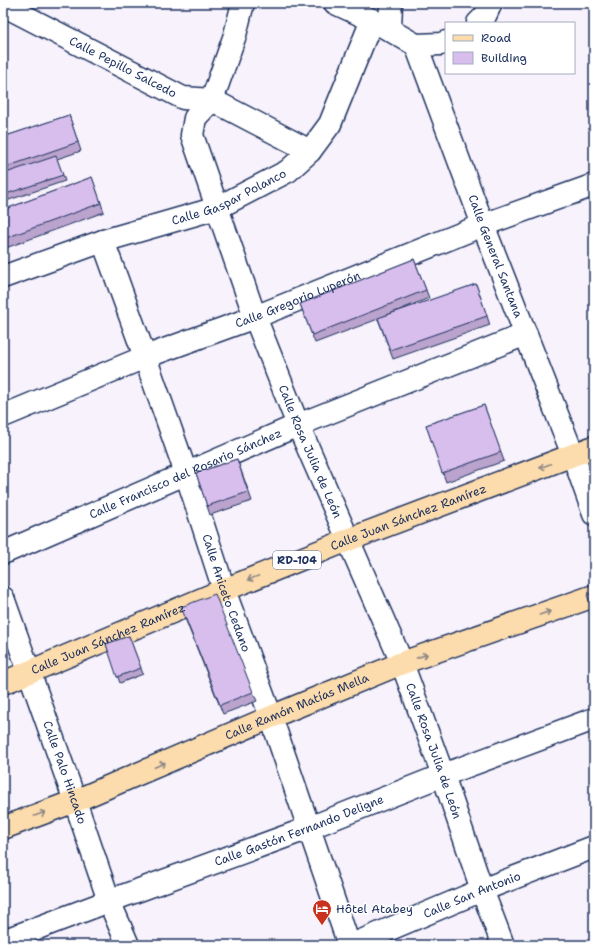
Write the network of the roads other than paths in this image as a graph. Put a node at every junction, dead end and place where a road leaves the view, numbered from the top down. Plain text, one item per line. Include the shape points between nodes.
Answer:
1 (243, 3) edge
2 (335, 3) edge
3 (391, 3) edge
4 (491, 3) edge
5 (3, 4) edge
6 (479, 22) edge
7 (381, 25) junction
8 (445, 42) edge
9 (416, 45) junction
10 (212, 100) junction
11 (310, 151) junction
12 (594, 185) edge
13 (217, 208) junction
14 (483, 225) junction
15 (103, 241) junction
16 (3, 277) edge
17 (255, 317) junction
18 (526, 334) junction
19 (145, 357) junction
20 (3, 416) edge
21 (298, 425) junction
22 (594, 447) edge
23 (573, 455) junction
24 (186, 473) junction
25 (594, 514) edge
26 (348, 540) junction
27 (3, 553) edge
28 (224, 590) junction
29 (594, 596) edge
30 (3, 598) edge
31 (402, 663) junction
32 (29, 672) junction
33 (3, 683) edge
34 (271, 717) junction
35 (594, 719) edge
36 (443, 775) junction
37 (75, 801) junction
38 (3, 828) edge
39 (309, 828) junction
40 (594, 847) edge
41 (482, 890) junction
42 (109, 901) junction
43 (3, 941) edge
44 (128, 945) edge
45 (350, 945) edge
46 (504, 945) edge

1 - 10 street, Calle Rosa Julia de León via 235,35
2 - 7 street
3 - 7 street, Calle Gaspar Polanco
4 - 6 street
5 - 10 street, Calle Pepillo Salcedo via 183,98
7 - 9 street
7 - 11 street, Calle Gaspar Polanco via 330,124
8 - 9 street
9 - 14 street, Calle General Santana
10 - 11 street, Calle Pepillo Salcedo
10 - 13 street, Calle Rosa Julia de León via 195,118 192,135
11 - 13 street, Calle Gaspar Polanco via 288,171
12 - 14 street, Calle Gregorio Luperón
13 - 15 street, Calle Gaspar Polanco
13 - 17 street, Calle Rosa Julia de León
14 - 17 street, Calle Gregorio Luperón
14 - 18 street, Calle General Santana
15 - 16 street, Calle Gaspar Polanco
15 - 19 street, Calle Aniceto Cedano
17 - 19 street, Calle Gregorio Luperón
17 - 21 street, Calle Rosa Julia de León
18 - 21 street, Calle Francisco del Rosario Sánchez
18 - 23 street, Calle General Santana
19 - 20 street, Calle Gregorio Luperón
19 - 24 street, Calle Aniceto Cedano
21 - 24 street, Calle Francisco del Rosario Sánchez
21 - 26 street, Calle Rosa Julia de León
22 - 23 main road, Calle Juan Sánchez Ramírez / RD-104
23 - 25 street, Calle General Santana
23 -> 26 main road, Calle Juan Sánchez Ramírez / RD-104
24 - 27 street, Calle Francisco del Rosario Sánchez
24 - 28 street, Calle Aniceto Cedano
26 -> 28 main road, Calle Juan Sánchez Ramírez / RD-104
26 - 31 street, Calle Rosa Julia de León
28 - 32 main road, Calle Juan Sánchez Ramírez / RD-104
28 - 34 street, Calle Aniceto Cedano
31 -> 29 main road, Calle Ramón Matías Mella
30 - 32 street, Calle Palo Hincado
31 - 34 main road, Calle Ramón Matías Mella
31 - 36 street, Calle Rosa Julia de León
32 - 33 main road, Calle Juan Sánchez Ramírez / RD-104
32 - 37 street, Calle Palo Hincado
37 -> 34 main road, Calle Ramón Matías Mella
34 - 39 street, Calle Aniceto Cedano
35 - 36 street, Calle Gastón Fernando Deligne
36 - 39 street, Calle Gastón Fernando Deligne
36 - 41 street, Calle Rosa Julia de León
38 -> 37 main road, Calle Ramón Matías Mella
37 - 42 street, Calle Palo Hincado
39 - 42 street, Calle Gastón Fernando Deligne
39 - 45 street, Calle Aniceto Cedano
40 - 41 street, Calle San Antonio
41 - 45 street, Calle San Antonio
41 - 46 street, Calle Rosa Julia de León
42 - 43 street, Calle Gastón Fernando Deligne
42 - 44 street, Calle Palo Hincado

